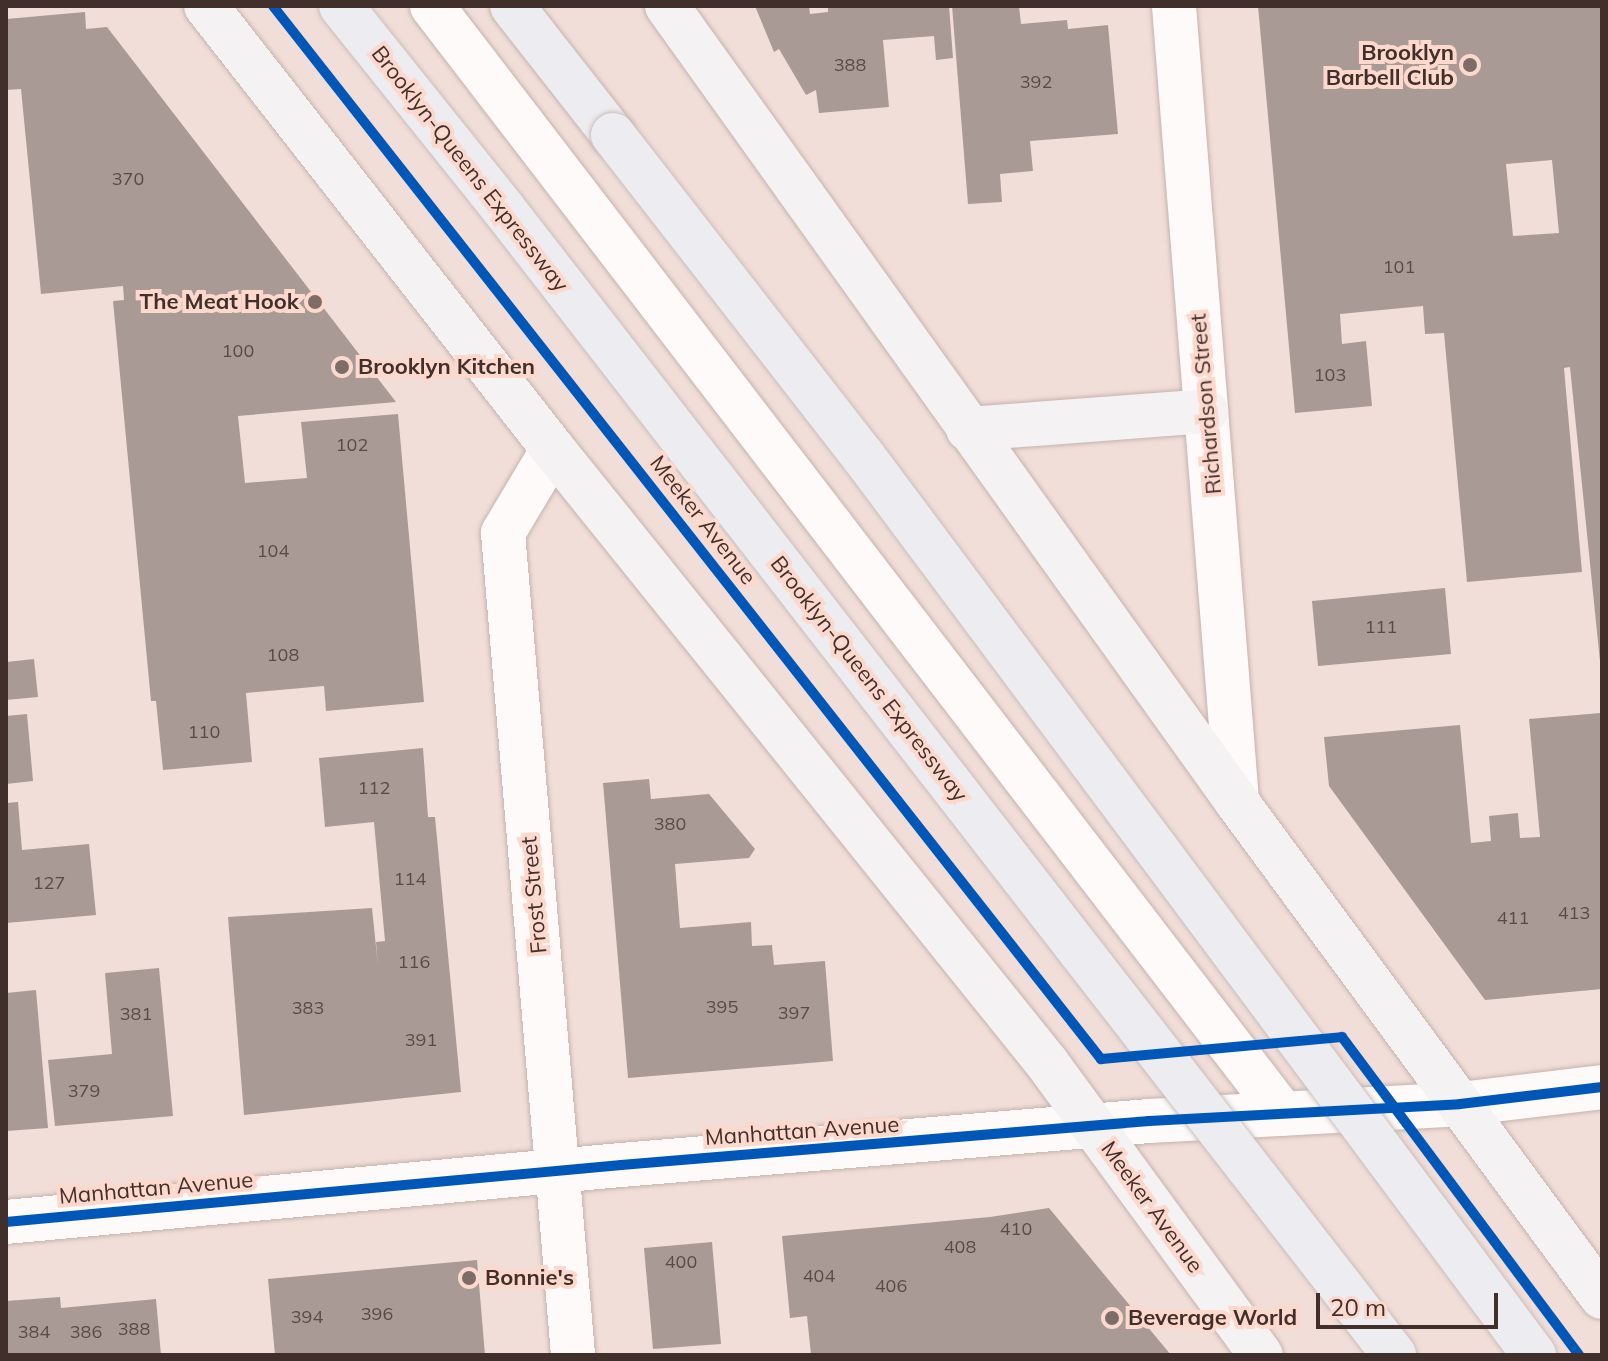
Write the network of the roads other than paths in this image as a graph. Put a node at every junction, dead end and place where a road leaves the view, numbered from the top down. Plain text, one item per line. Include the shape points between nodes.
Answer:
1 (206, 6) edge
2 (341, 6) edge
3 (432, 6) edge
4 (512, 6) edge
5 (547, 6) edge
6 (667, 6) edge
7 (1174, 6) edge
8 (613, 135) junction
9 (1206, 411) junction
10 (968, 429) junction
11 (553, 449) junction
12 (1237, 802) junction
13 (1602, 1087) edge
14 (1460, 1104) junction
15 (1283, 1114) junction
16 (1093, 1127) junction
17 (557, 1171) junction
18 (6, 1222) edge
19 (1602, 1297) edge
20 (573, 1355) edge
21 (1261, 1355) edge
22 (1394, 1355) edge
23 (1534, 1355) edge

1 - 11 main road, Meeker Avenue
2 - 22 highway, Brooklyn-Queens Expressway, bridge
3 - 15 street
4 - 8 highway
5 - 8 highway
6 - 10 main road
7 - 9 street, Richardson Street
8 - 23 highway, bridge via 863,456
9 - 10 main road
9 - 12 street, Richardson Street
10 - 12 main road
11 - 16 main road, Meeker Avenue
11 - 17 street, Frost Street via 503,533
12 - 14 main road
13 - 14 street, Manhattan Avenue
14 - 15 street, Manhattan Avenue
14 - 19 main road
15 - 16 street, Manhattan Avenue
16 - 17 street, Manhattan Avenue
16 - 21 main road, Meeker Avenue
17 - 18 street, Manhattan Avenue
17 - 20 street, Frost Street

